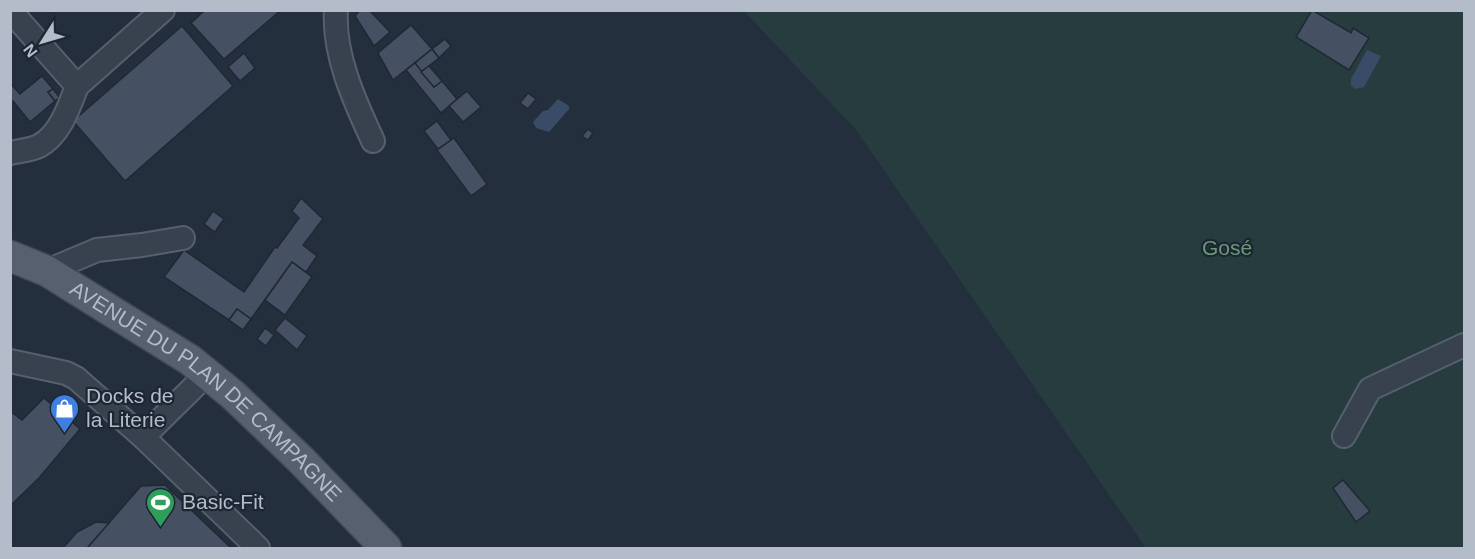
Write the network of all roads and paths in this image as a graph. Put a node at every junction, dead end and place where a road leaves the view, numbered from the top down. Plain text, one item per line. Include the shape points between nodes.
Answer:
1 (163, 10) edge
2 (336, 10) edge
3 (16, 15) edge
4 (77, 86) junction
5 (373, 141) dead end
6 (10, 153) edge
7 (183, 238) dead end
8 (10, 256) edge
9 (47, 272) junction
10 (10, 278) edge
11 (1464, 345) edge
12 (10, 361) edge
13 (201, 381) junction
14 (1344, 436) dead end
15 (143, 437) junction
16 (258, 549) edge
17 (360, 549) edge
18 (386, 549) edge

1 - 4 lane
2 - 5 lane via 335,28 351,93
3 - 4 lane
4 - 6 lane via 66,114 50,138 37,147
7 - 9 lane via 97,250
8 - 9 main road, AVENUE DU PLAN DE CAMPAGNE
9 - 13 main road, AVENUE DU PLAN DE CAMPAGNE via 190,360
10 - 13 main road, AVENUE DU PLAN DE CAMPAGNE via 39,290
11 - 14 lane via 1370,389
12 - 15 lane via 76,378
13 - 15 lane
13 - 17 main road, AVENUE DU PLAN DE CAMPAGNE via 210,399
13 - 18 main road, AVENUE DU PLAN DE CAMPAGNE via 233,395
15 - 16 lane

